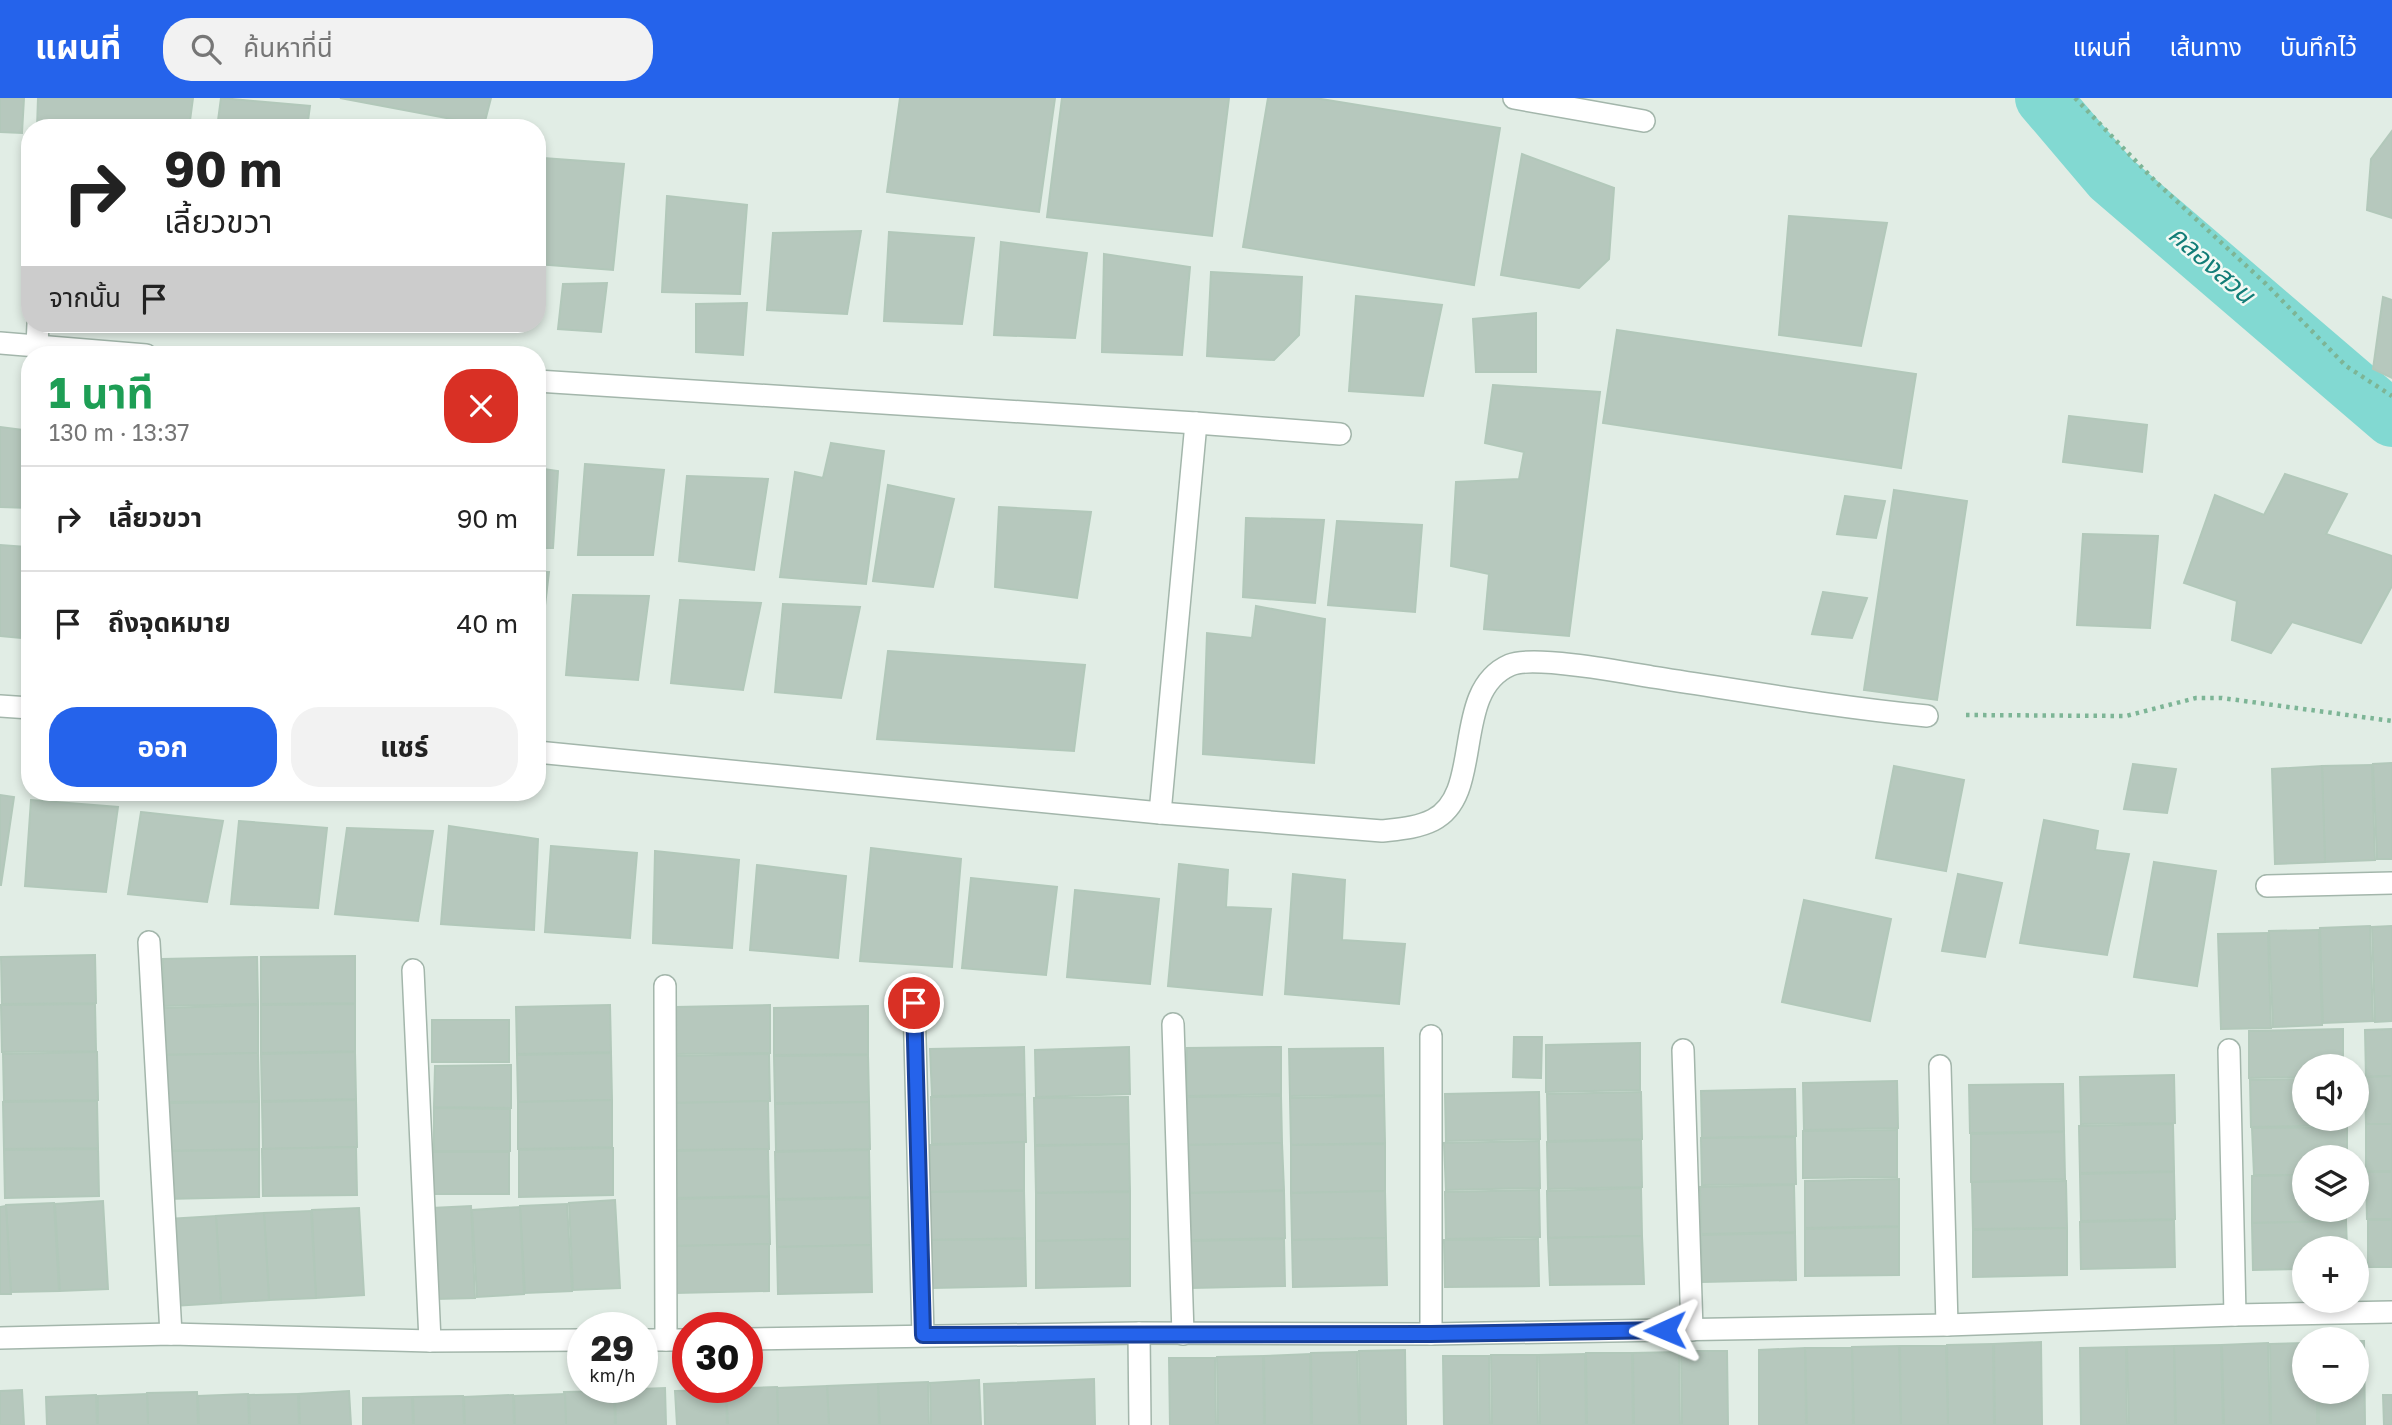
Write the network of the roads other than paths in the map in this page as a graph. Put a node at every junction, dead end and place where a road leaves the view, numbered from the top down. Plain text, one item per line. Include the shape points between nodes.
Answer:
1 (1514, 98) edge
2 (1644, 121) dead end
3 (38, 333) edge
4 (0, 343) edge
5 (37, 346) joint
6 (546, 382) edge
7 (1196, 423) junction
8 (1340, 434) dead end
9 (0, 706) edge
10 (21, 707) edge
11 (1927, 716) road end
12 (546, 753) edge
13 (1160, 813) junction
14 (2392, 883) edge
15 (2267, 887) dead end
16 (149, 942) dead end
17 (413, 970) dead end
18 (666, 986) dead end
19 (914, 1003) dead end
20 (1173, 1024) dead end
21 (1431, 1036) dead end
22 (1683, 1050) dead end
23 (2229, 1050) dead end
24 (1940, 1066) dead end
25 (2392, 1312) edge
26 (2235, 1315) junction
27 (1947, 1325) junction
28 (1692, 1330) junction
29 (171, 1334) junction
30 (1139, 1334) junction
31 (1183, 1334) junction
32 (1431, 1334) junction
33 (923, 1335) junction
34 (0, 1338) edge
35 (763, 1339) edge
36 (430, 1340) junction
37 (567, 1340) edge
38 (658, 1340) edge
39 (666, 1340) junction
40 (672, 1340) edge
41 (1140, 1425) edge

1 - 2 street
3 - 5 street
4 - 5 street
6 - 7 street
7 - 8 street
7 - 13 street
9 - 10 street
11 - 13 street via 1532,661 1513,664 1485,684 1451,804 1436,819 1414,828 1381,831
12 - 13 street
14 - 15 street
16 - 29 street
17 - 36 street
18 - 39 street
19 - 33 street
20 - 31 street
21 - 32 street
22 - 28 street
23 - 26 street
24 - 27 street
25 - 26 street
26 - 27 street
27 - 28 street
28 - 32 street
29 - 34 street
29 - 36 street
30 - 31 street
30 - 33 street
30 - 41 street
31 - 32 street
33 - 35 street
36 - 37 street
38 - 39 street
39 - 40 street

